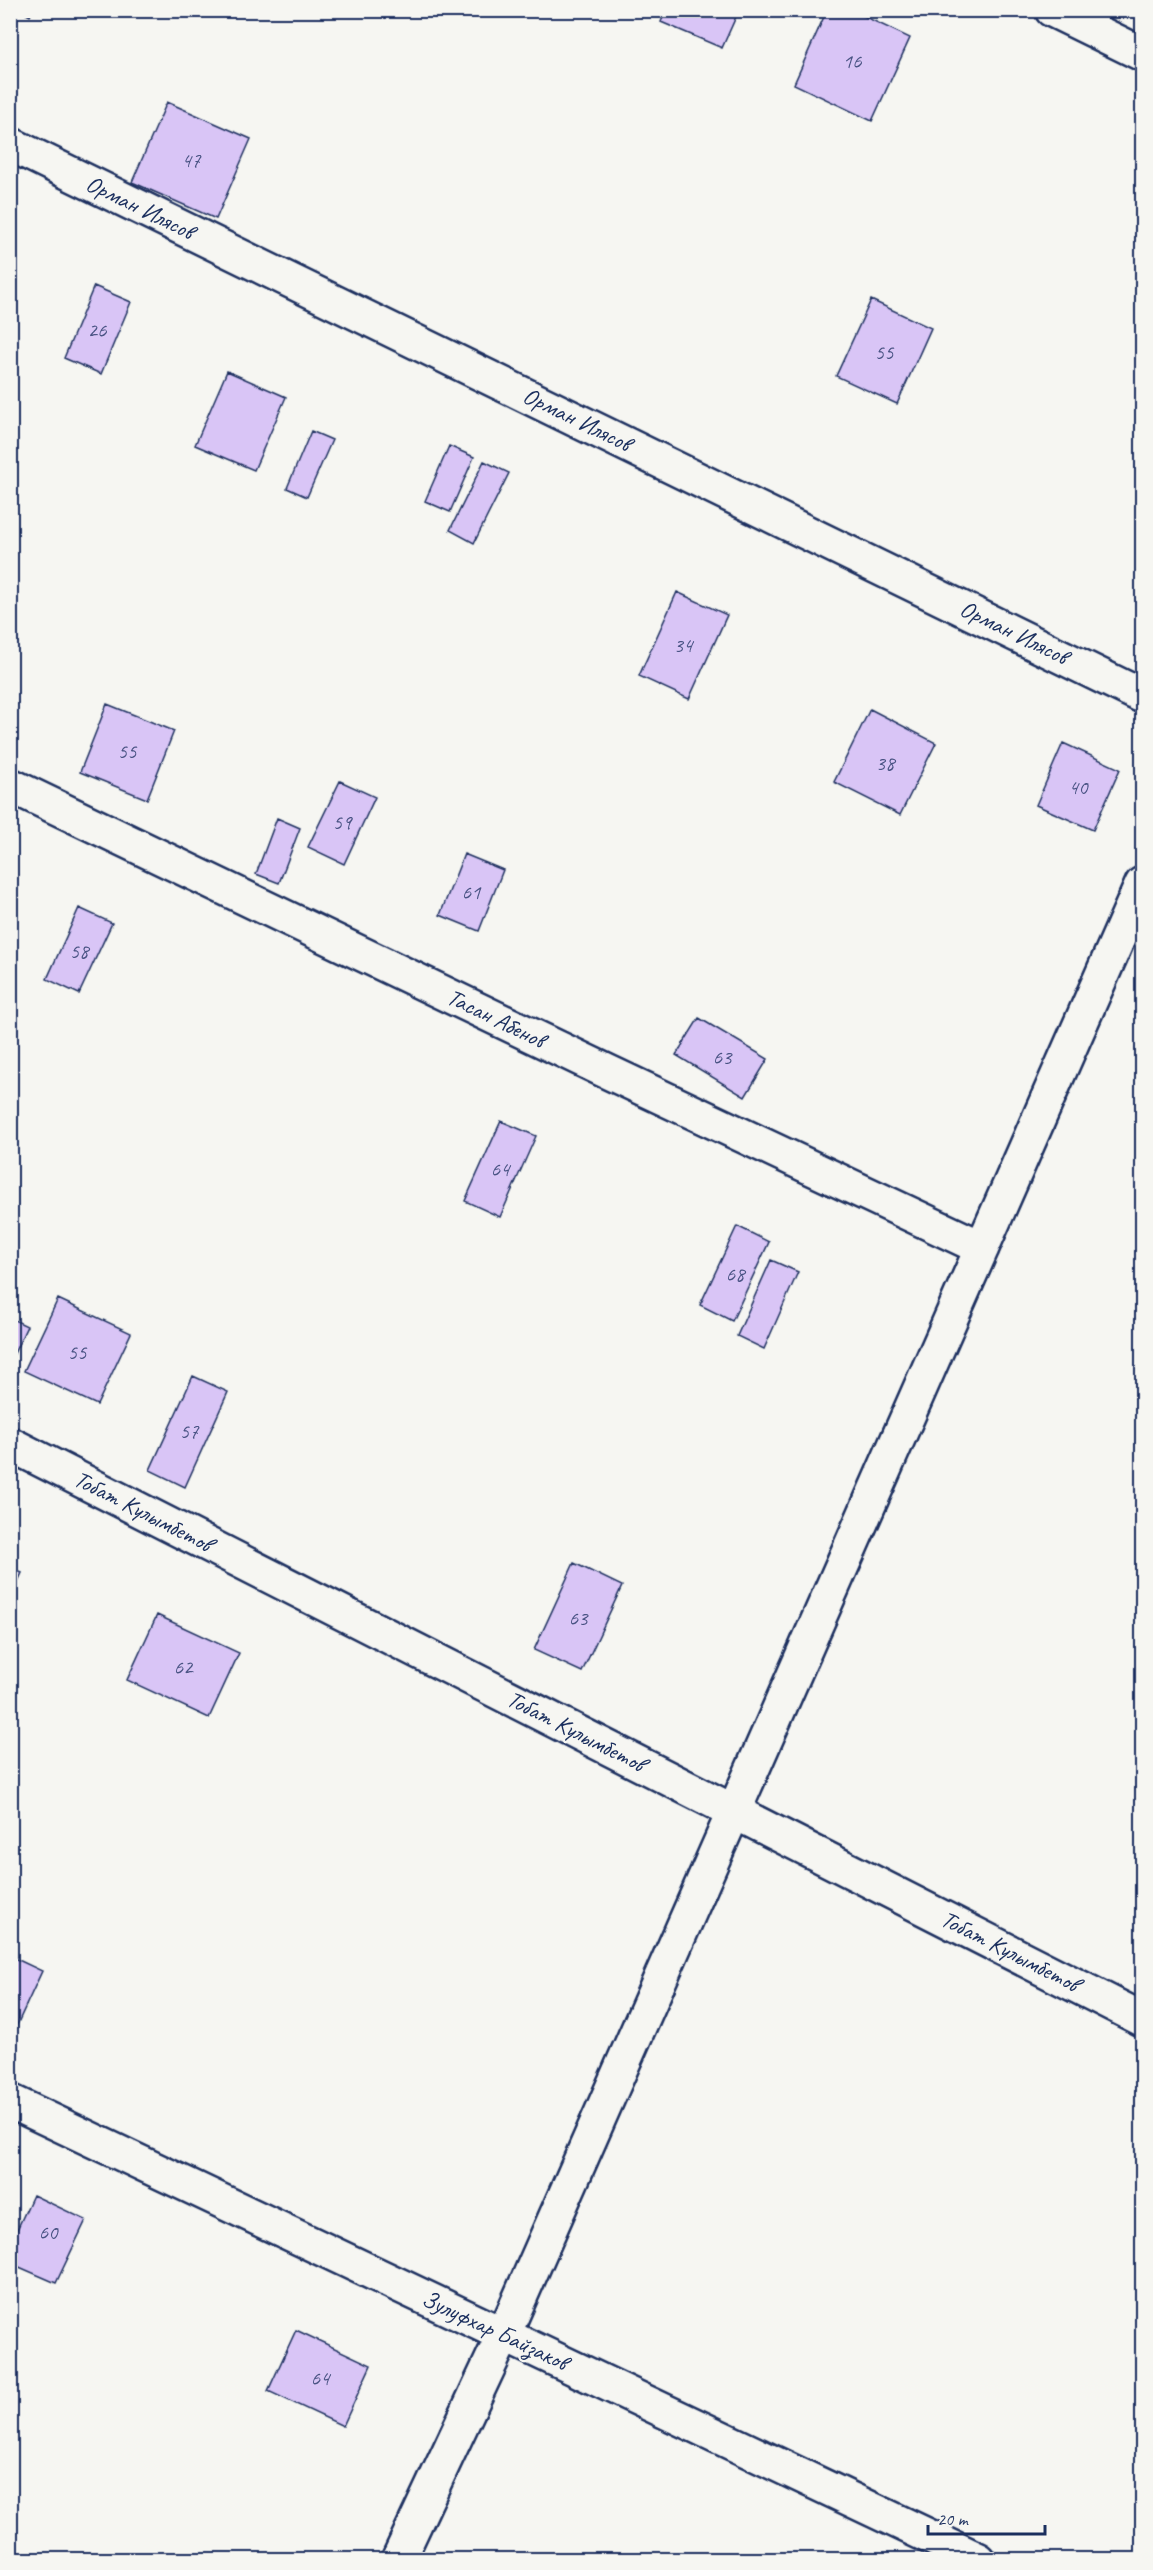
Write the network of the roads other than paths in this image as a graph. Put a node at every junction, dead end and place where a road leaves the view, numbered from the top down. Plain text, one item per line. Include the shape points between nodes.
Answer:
1 (1052, 10) edge
2 (1143, 54) edge
3 (10, 144) edge
4 (1143, 696) edge
5 (10, 785) edge
6 (1143, 884) edge
7 (982, 1248) junction
8 (10, 1444) edge
9 (734, 1811) junction
10 (1143, 2019) edge
11 (10, 2101) edge
12 (504, 2334) junction
13 (398, 2559) edge
14 (979, 2559) edge

1 - 2 street
3 - 4 street, Орман Илясов
5 - 7 street, Тасан Абенов
6 - 7 street
7 - 9 street
8 - 9 street, Тобат Кулымбетов
9 - 10 street, Тобат Кулымбетов
9 - 12 street
11 - 12 street, Зулуфхар Байзаков
12 - 13 street
12 - 14 street, Зулуфхар Байзаков

